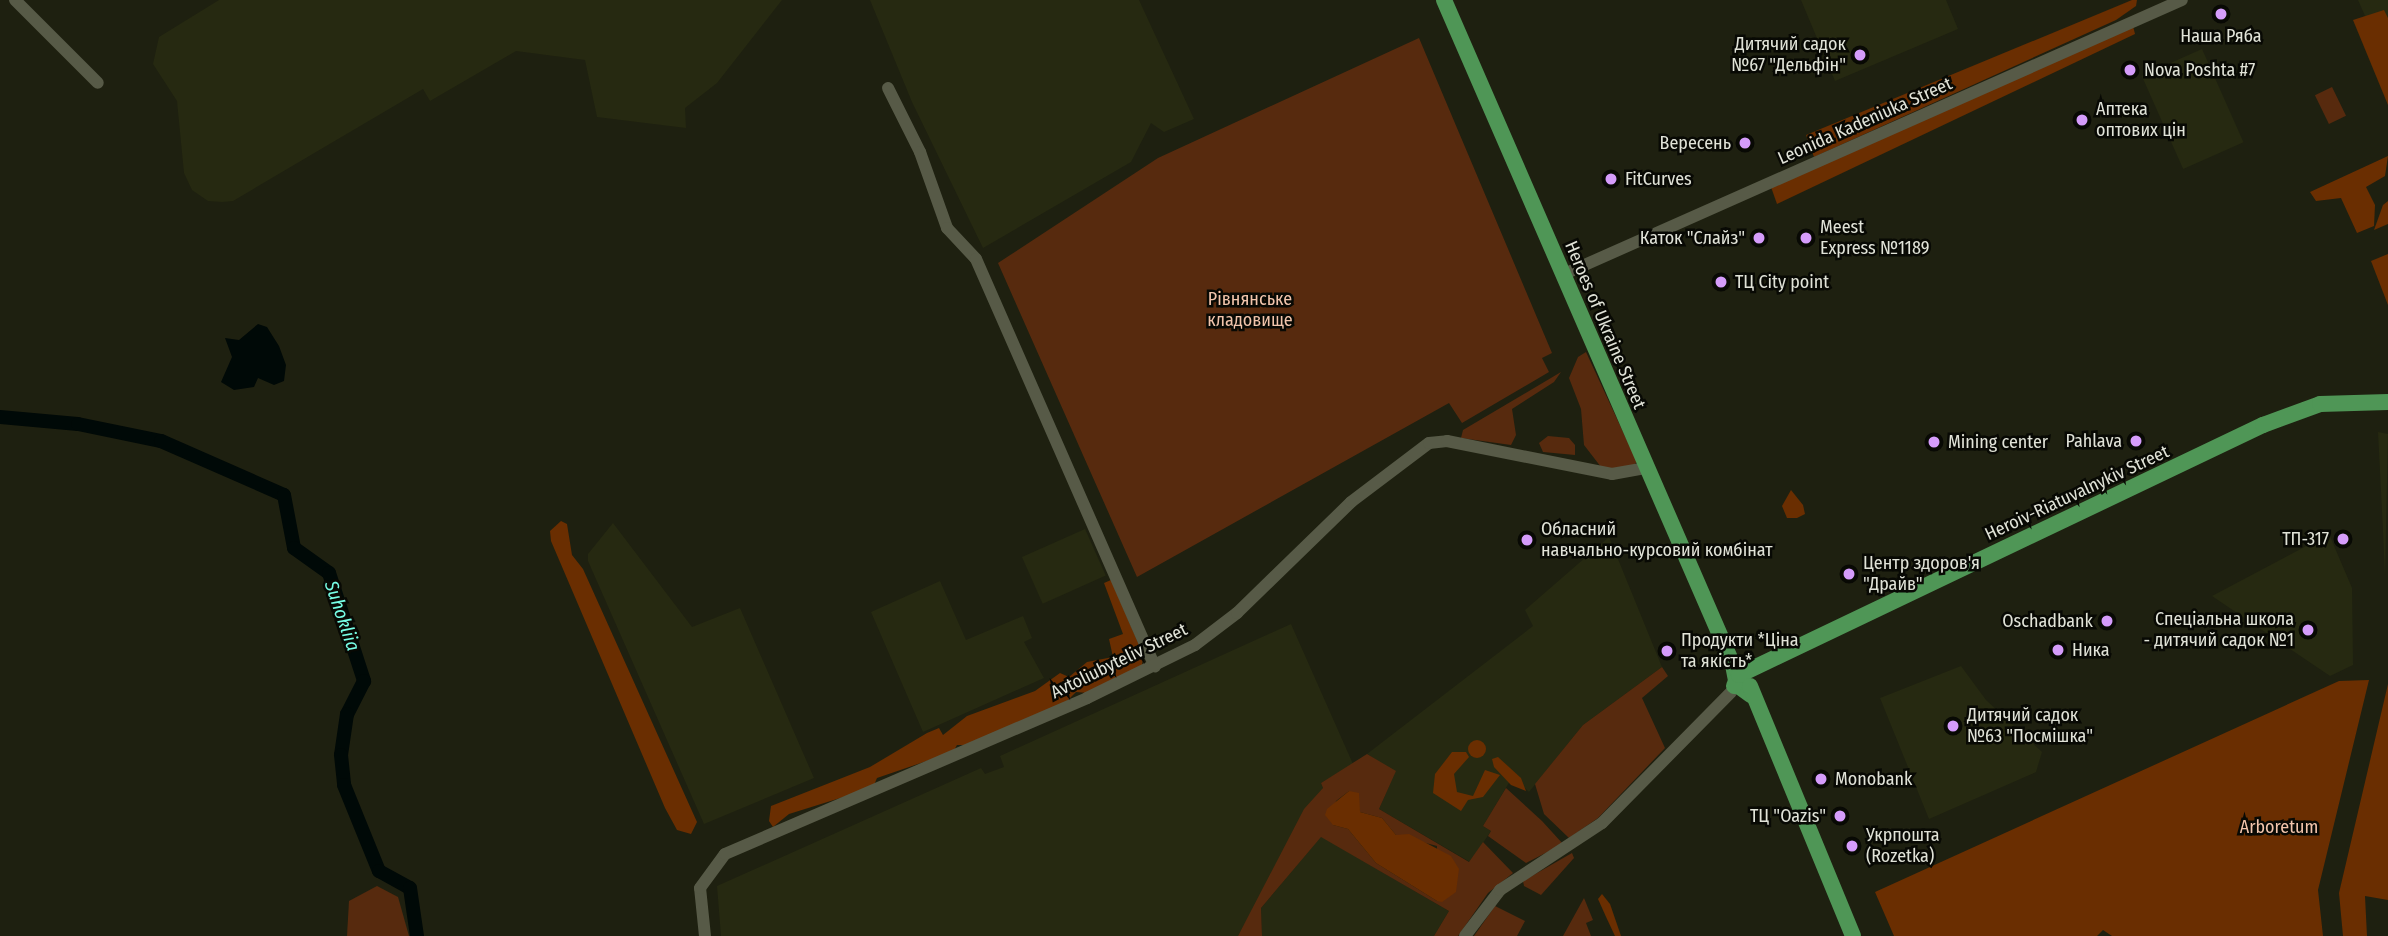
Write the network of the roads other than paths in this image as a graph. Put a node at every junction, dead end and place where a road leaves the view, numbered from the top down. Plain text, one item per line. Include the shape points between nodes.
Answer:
1 (15, 0) edge
2 (1444, 0) edge
3 (2180, 0) edge
4 (98, 83) dead end
5 (888, 88) dead end
6 (1562, 275) junction
7 (2388, 402) edge
8 (1646, 468) junction
9 (1155, 666) junction
10 (1743, 681) junction
11 (705, 936) edge
12 (1465, 936) edge
13 (1853, 936) edge

1 - 4 street
2 - 6 main road, Heroes of Ukraine Street
3 - 6 street, Leonida Kadeniuka Street
5 - 9 street via 920,152 947,228 976,258
6 - 8 main road, Heroes of Ukraine Street
7 - 10 main road, Heroiv-Riatuvalnykiv Street via 2320,404 2263,425
8 - 9 street, Avtoliubyteliv Street via 1612,474 1447,441 1429,443 1351,502 1237,613 1195,645
8 - 10 main road, Heroes of Ukraine Street
9 - 11 street, Avtoliubyteliv Street via 725,854 700,888
10 - 12 street, Heroiv-Riatuvalnykiv Street via 1602,823 1500,890
10 - 13 main road, Heroes of Ukraine Street

